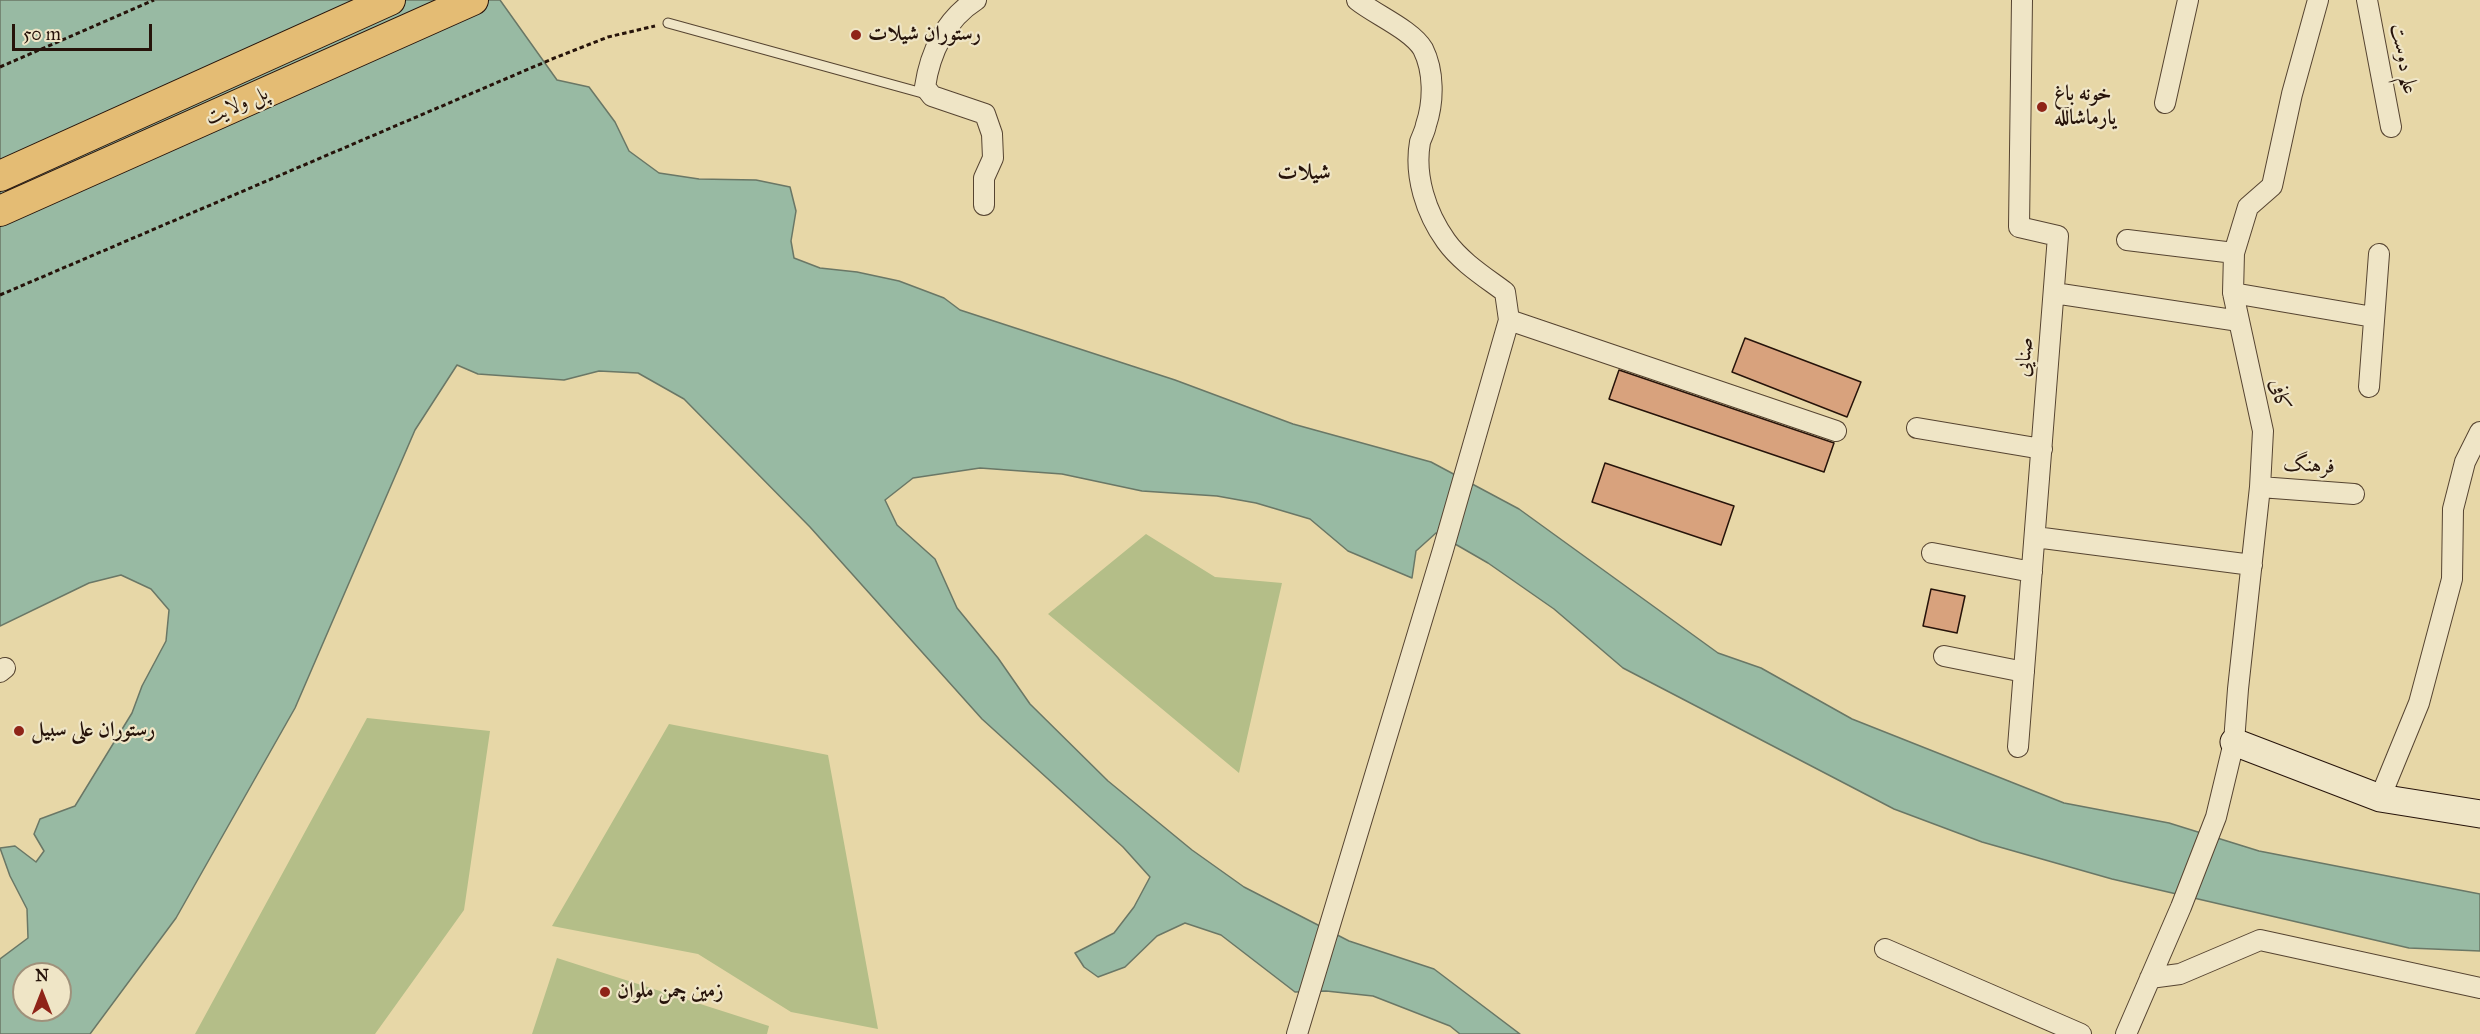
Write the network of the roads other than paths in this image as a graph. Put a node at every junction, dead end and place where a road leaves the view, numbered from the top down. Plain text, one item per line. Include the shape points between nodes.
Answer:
1 (390, 0) edge
2 (473, 0) edge
3 (976, 0) edge
4 (1357, 0) edge
5 (2022, 0) edge
6 (2188, 0) edge
7 (2318, 0) edge
8 (2367, 0) edge
9 (668, 23) road end
10 (932, 96) junction
11 (2165, 103) dead end
12 (2391, 127) dead end
13 (0, 176) edge
14 (984, 205) dead end
15 (0, 212) edge
16 (2127, 240) dead end
17 (2234, 253) junction
18 (2379, 254) dead end
19 (2054, 293) junction
20 (2233, 293) junction
21 (2373, 316) junction
22 (1509, 320) junction
23 (2239, 321) junction
24 (2369, 387) dead end
25 (1917, 428) dead end
26 (1836, 431) dead end
27 (2480, 432) edge
28 (2042, 449) junction
29 (2260, 487) junction
30 (2354, 494) dead end
31 (2035, 537) junction
32 (1932, 554) dead end
33 (2252, 565) junction
34 (2032, 572) junction
35 (1944, 656) dead end
36 (2024, 672) junction
37 (2234, 742) junction
38 (2018, 747) dead end
39 (2380, 798) junction
40 (2480, 814) edge
41 (1886, 949) dead end
42 (2150, 978) junction
43 (2480, 988) edge
44 (1297, 1034) edge
45 (2081, 1034) edge
46 (2126, 1034) edge

1 - 13 main road, پل ولایت
2 - 15 main road, پل ولایت
3 - 10 street via 949,22 940,39 927,69 925,87
4 - 22 street via 1422,47 1430,71 1432,104 1421,139 1419,180 1447,243 1505,292
5 - 19 street, صنایی via 2019,227 2058,236
6 - 11 street
7 - 17 street, کافی via 2272,186 2248,207
8 - 12 street, علم دوست
9 - 10 lane
10 - 14 street via 985,114 992,134 993,158 984,178
16 - 17 street
17 - 20 street, کافی
18 - 21 street
19 - 23 street
19 - 28 street, صنایی
20 - 21 street
20 - 23 street, کافی
21 - 24 street
22 - 26 street
22 - 44 street
23 - 29 street, کافی via 2263,431
25 - 28 street
27 - 39 street via 2464,462 2453,509 2452,579 2420,703
28 - 31 street, صنایی
29 - 30 street, فرهنگ
29 - 33 street, کافی
31 - 33 street
31 - 34 street, صنایی
32 - 34 street
33 - 37 street, کافی
34 - 36 street, صنایی
35 - 36 street
36 - 38 street, صنایی
37 - 39 street
37 - 42 street, کافی via 2216,817
39 - 40 street
41 - 45 street
42 - 43 street via 2180,974 2260,939
42 - 46 street, کافی

